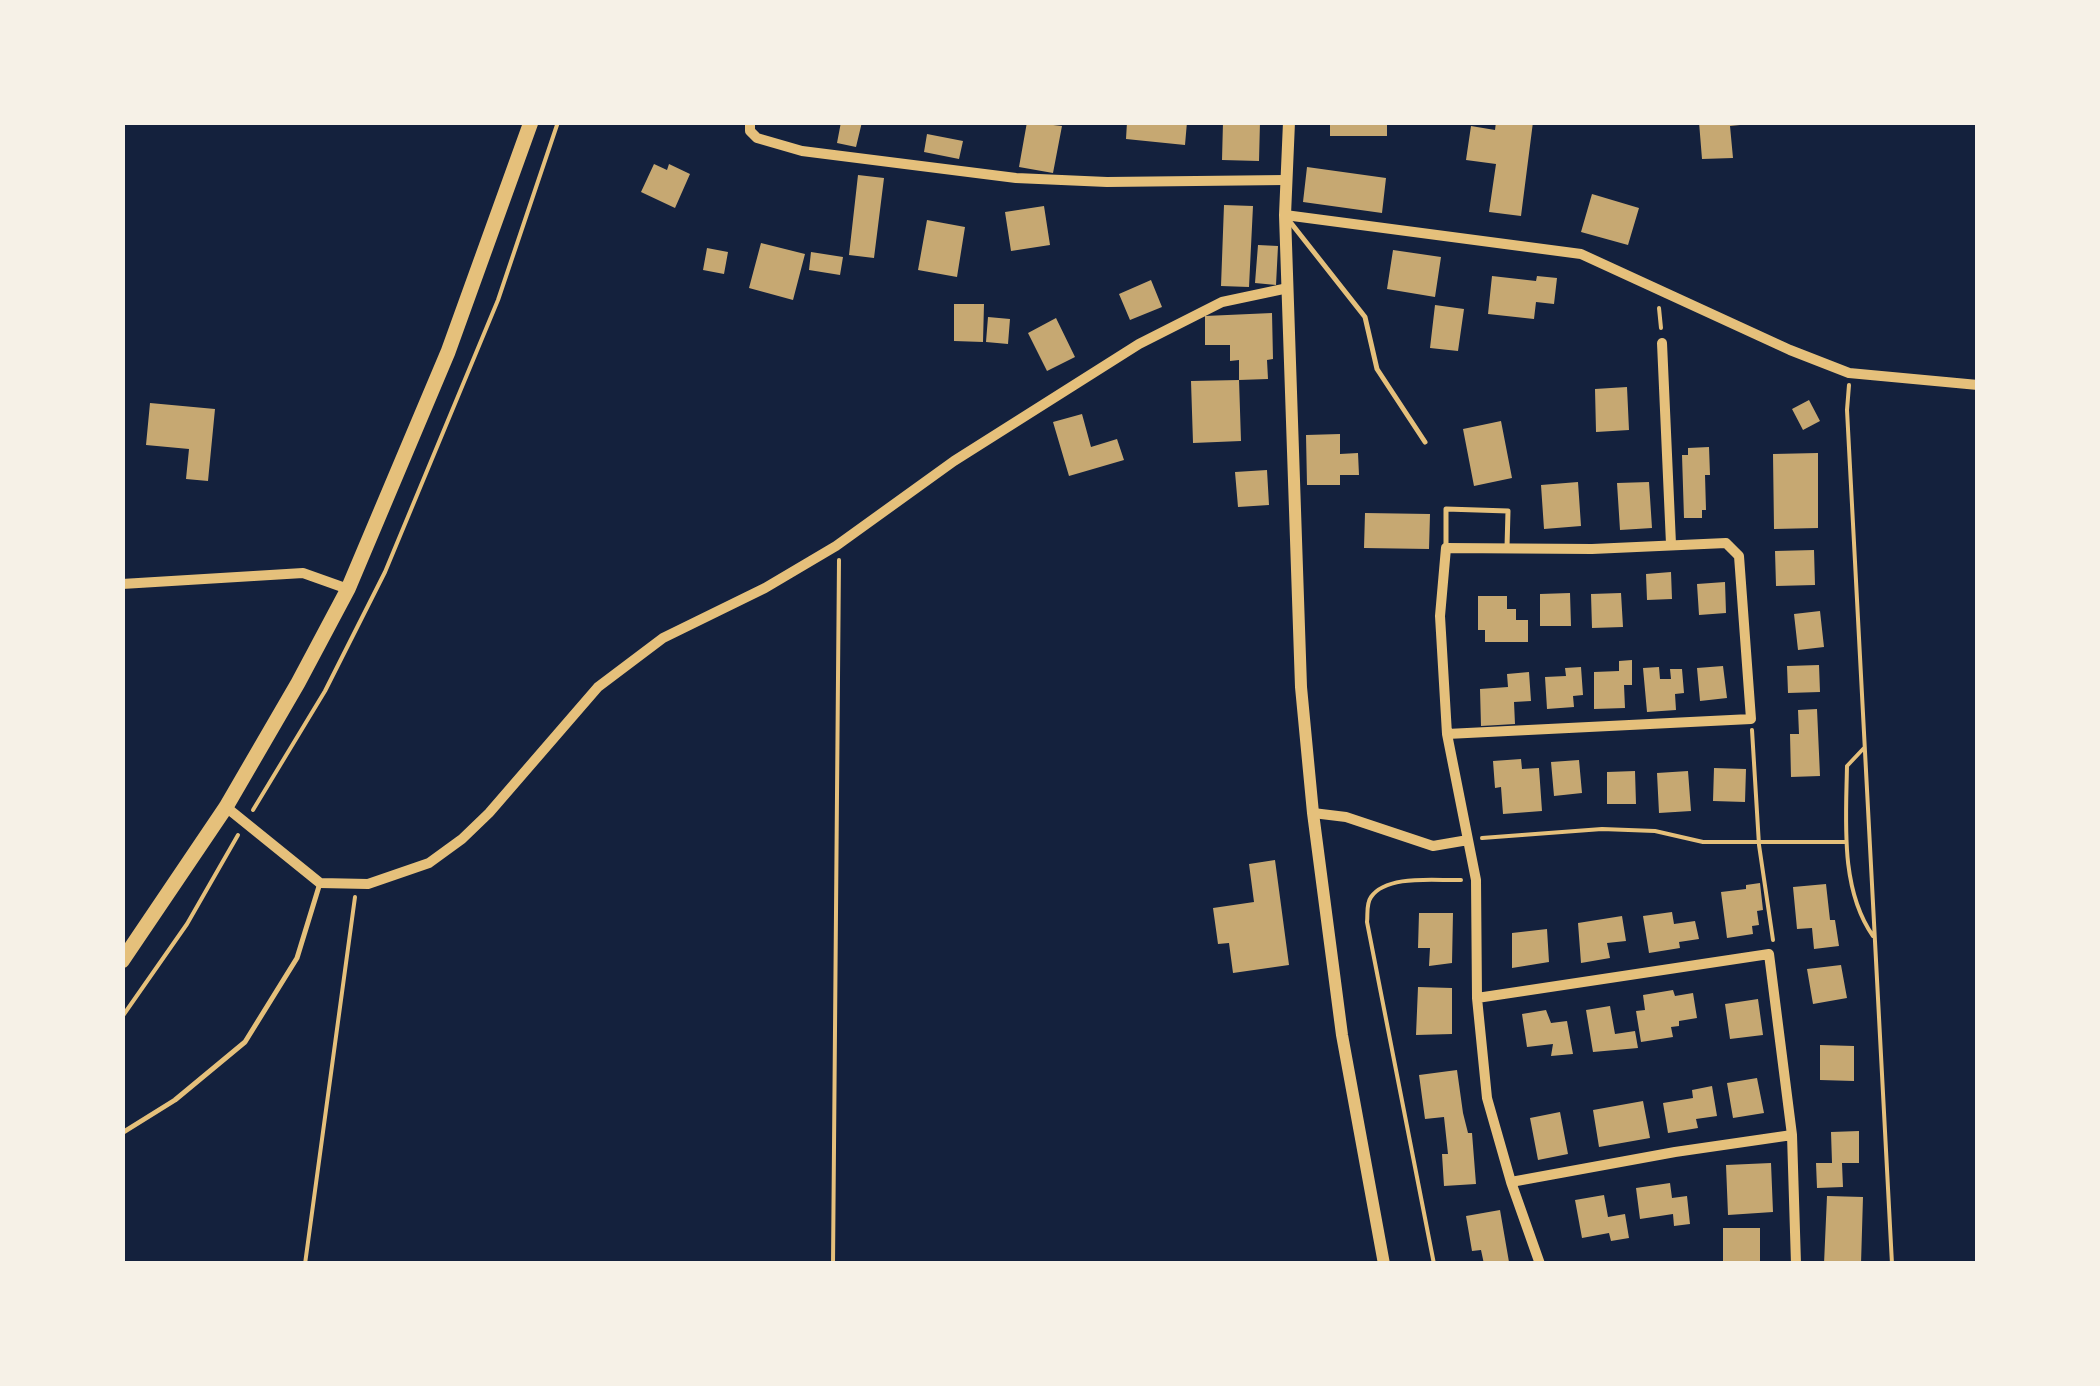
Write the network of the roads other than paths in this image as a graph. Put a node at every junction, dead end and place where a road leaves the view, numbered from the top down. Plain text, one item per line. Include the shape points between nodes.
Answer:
1 (531, 122) edge
2 (750, 122) edge
3 (1289, 122) edge
4 (1285, 180) junction
5 (1286, 215) junction
6 (1288, 288) junction
7 (1662, 343) road end
8 (1978, 385) edge
9 (1425, 442) dead end
10 (1672, 544) junction
11 (1446, 548) junction
12 (1507, 548) junction
13 (122, 584) edge
14 (348, 588) junction
15 (1446, 734) junction
16 (226, 807) junction
17 (1312, 813) junction
18 (1468, 840) junction
19 (320, 883) junction
20 (122, 962) edge
21 (1477, 998) junction
22 (122, 1133) edge
23 (1792, 1135) junction
24 (1511, 1182) junction
25 (1384, 1264) edge
26 (1540, 1264) edge
27 (1796, 1264) edge

1 - 14 main road via 448,352
2 - 4 street via 757,138 802,151 1016,178
3 - 4 street
4 - 5 street
5 - 6 street
5 - 8 street via 1581,254 1850,373
5 - 9 lane via 1359,307 1377,369
6 - 17 street via 1294,548
6 - 19 street via 1222,302 1139,344 954,461 836,546 664,638 598,687 489,813 429,862 368,884
7 - 10 street
10 - 12 street
10 - 15 street via 1726,543 1739,556 1751,718
11 - 12 street
11 - 12 lane via 1446,509 1508,511
11 - 15 street via 1440,616
13 - 14 street via 303,573
14 - 16 main road
15 - 18 street
16 - 19 street
16 - 20 main road
17 - 18 street via 1433,846
17 - 25 street via 1354,1110
18 - 21 street via 1476,880
19 - 22 lane via 297,958 245,1042
21 - 23 street via 1769,954
21 - 24 street via 1487,1098
23 - 24 street
23 - 27 street
24 - 26 street

